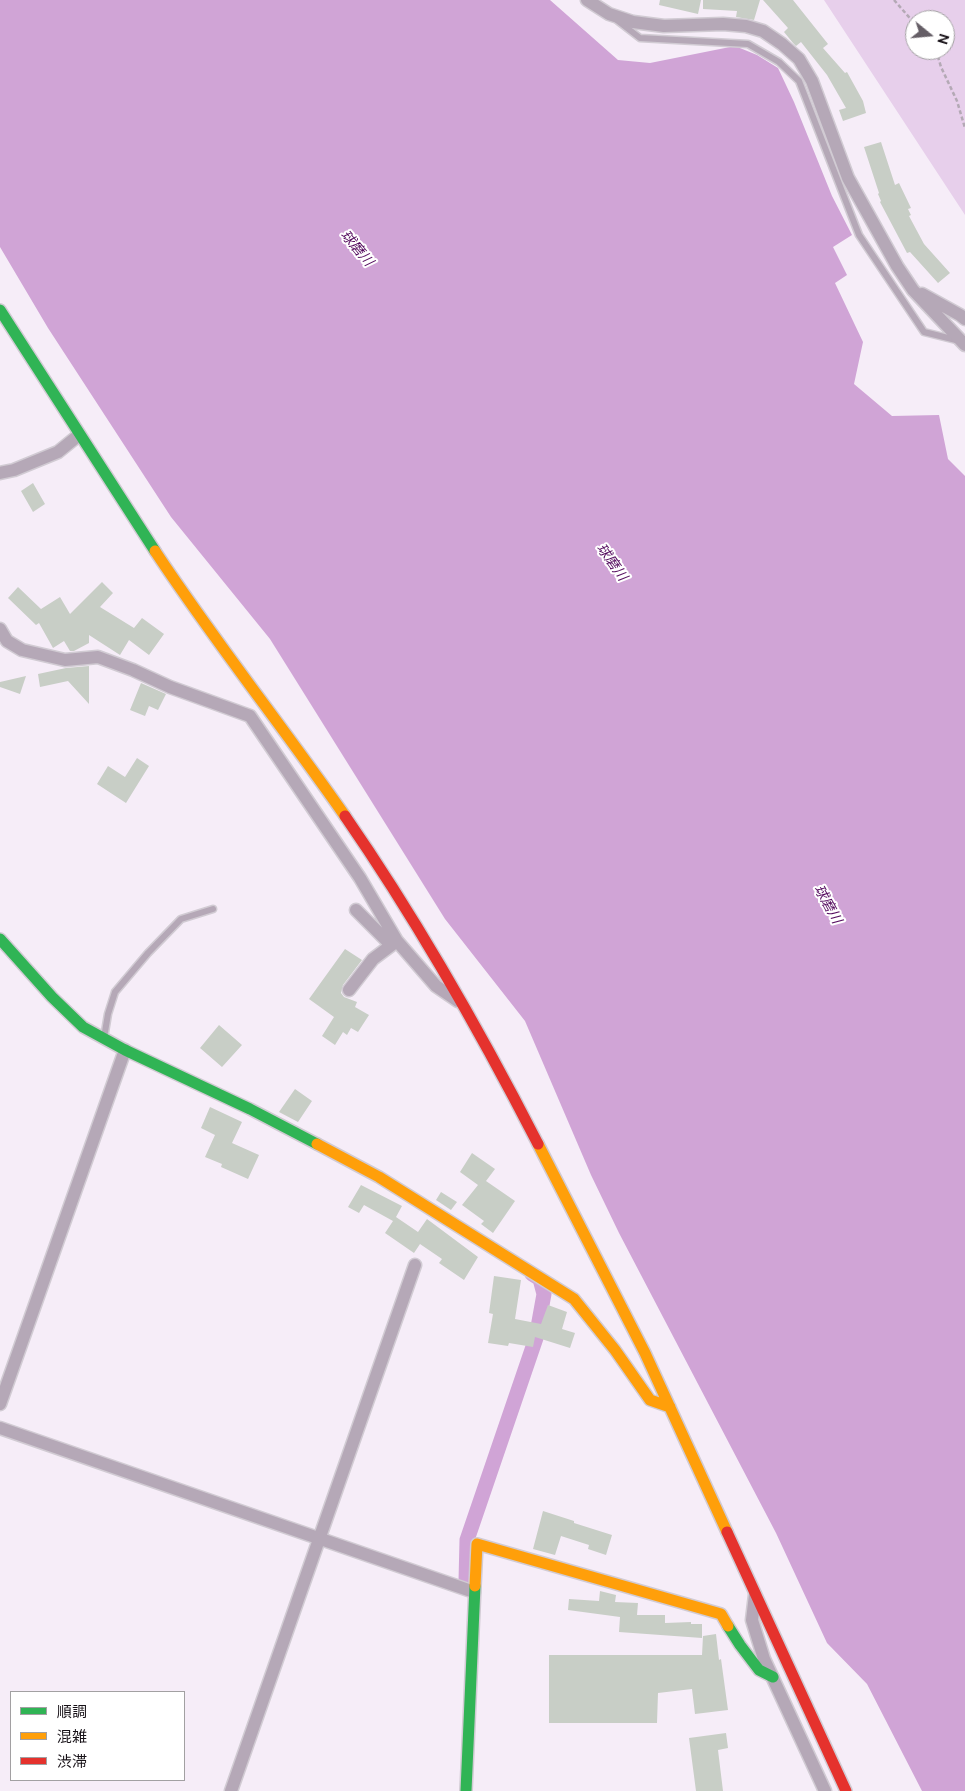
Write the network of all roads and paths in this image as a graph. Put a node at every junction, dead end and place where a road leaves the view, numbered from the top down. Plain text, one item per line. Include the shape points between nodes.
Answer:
1 (588, 0) edge
2 (894, 0) edge
3 (905, 13) edge
4 (609, 14) junction
5 (939, 60) edge
6 (965, 128) edge
7 (913, 290) junction
8 (0, 310) edge
9 (965, 319) edge
10 (962, 343) edge
11 (79, 435) junction
12 (0, 473) edge
13 (0, 629) edge
14 (213, 909) dead end
15 (356, 910) dead end
16 (0, 939) edge
17 (394, 943) junction
18 (350, 990) dead end
19 (460, 1002) junction
20 (104, 1039) junction
21 (125, 1050) junction
22 (415, 1265) dead end
23 (0, 1404) edge
24 (670, 1407) junction
25 (0, 1428) edge
26 (319, 1539) junction
27 (474, 1592) junction
28 (755, 1595) junction
29 (773, 1677) junction
30 (231, 1791) edge
31 (466, 1791) edge
32 (825, 1791) edge
33 (846, 1791) edge

1 - 4 street
2 - 3 path
4 - 7 street via 633,22 664,26 746,26 763,31 799,58 812,81 848,178
4 - 10 lane via 640,38 748,44 779,62 799,81 858,235 924,332
5 - 6 path
7 - 9 street
7 - 10 street
8 - 11 street
11 - 12 street via 58,452
11 - 19 street via 162,563 381,868
13 - 17 street via 22,650 65,660 98,657 250,716 360,878
14 - 20 lane via 181,919 114,992
15 - 17 street
16 - 20 street via 83,1027
17 - 18 street via 373,959
17 - 19 street via 436,986
19 - 24 street via 491,1052 574,1211
20 - 21 street
21 - 23 street
21 - 24 street via 250,1109 379,1177 574,1299 650,1400
22 - 26 street
24 - 28 street
25 - 26 street
26 - 27 street
26 - 30 street
27 - 29 street via 477,1544 721,1614 759,1670
27 - 31 street
28 - 29 street via 752,1620 764,1660
28 - 33 street
29 - 32 street

